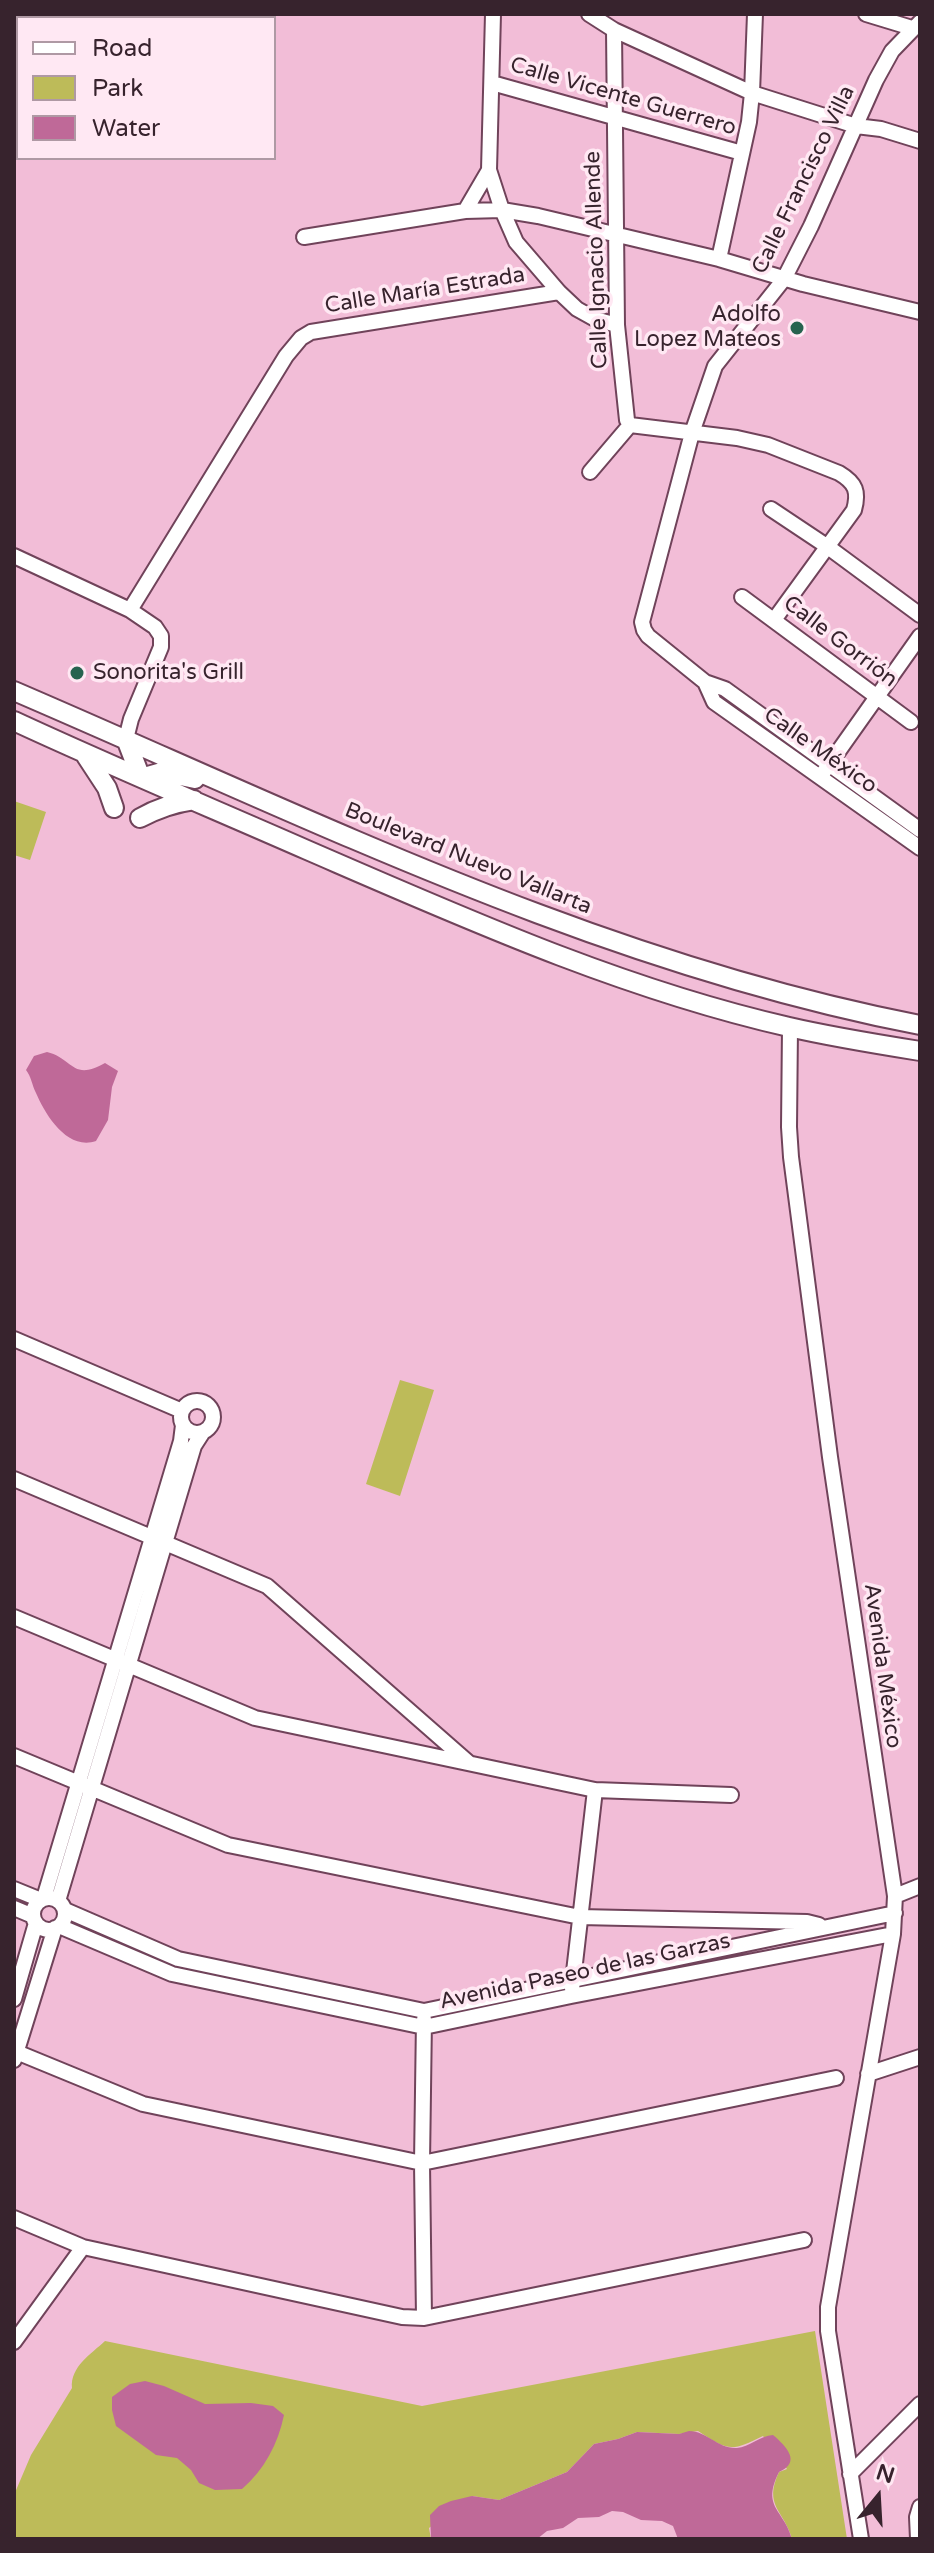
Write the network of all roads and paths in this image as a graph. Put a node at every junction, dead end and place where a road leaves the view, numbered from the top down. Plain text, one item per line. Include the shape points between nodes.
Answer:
1 (493, 14) edge
2 (589, 14) edge
3 (755, 14) edge
4 (866, 14) edge
5 (916, 25) edge
6 (614, 30) junction
7 (492, 83) junction
8 (752, 93) junction
9 (614, 116) junction
10 (856, 126) junction
11 (920, 141) edge
12 (742, 153) junction
13 (489, 170) junction
14 (502, 210) junction
15 (465, 211) junction
16 (617, 235) junction
17 (304, 237) dead end
18 (719, 259) junction
19 (784, 279) junction
20 (559, 292) junction
21 (920, 312) edge
22 (617, 325) junction
23 (630, 425) junction
24 (692, 433) junction
25 (590, 472) dead end
26 (771, 509) dead end
27 (828, 547) junction
28 (14, 556) edge
29 (742, 597) dead end
30 (130, 610) junction
31 (920, 615) edge
32 (774, 620) junction
33 (644, 630) joint
34 (920, 636) edge
35 (705, 682) junction
36 (14, 691) edge
37 (877, 697) junction
38 (14, 721) edge
39 (911, 722) dead end
40 (128, 745) junction
41 (85, 754) junction
42 (829, 765) junction
43 (117, 768) junction
44 (141, 778) junction
45 (819, 778) junction
46 (233, 787) junction
47 (194, 800) junction
48 (114, 808) dead end
49 (140, 818) dead end
50 (920, 830) edge
51 (920, 848) edge
52 (920, 1025) edge
53 (790, 1028) junction
54 (920, 1051) edge
55 (14, 1339) edge
56 (182, 1418) junction
57 (203, 1432) junction
58 (14, 1479) edge
59 (159, 1540) junction
60 (14, 1617) edge
61 (122, 1662) junction
62 (14, 1756) edge
63 (471, 1765) junction
64 (85, 1786) junction
65 (595, 1790) junction
66 (731, 1795) dead end
67 (920, 1886) edge
68 (14, 1889) edge
69 (895, 1896) junction
70 (52, 1902) junction
71 (14, 1908) edge
72 (895, 1913) junction
73 (580, 1917) junction
74 (35, 1919) junction
75 (772, 1921) junction
76 (57, 1927) junction
77 (822, 1928) junction
78 (893, 1934) junction
79 (775, 1938) junction
80 (825, 1946) junction
81 (573, 1979) junction
82 (571, 1996) junction
83 (14, 1999) edge
84 (424, 2011) junction
85 (424, 2027) junction
86 (15, 2054) edge
87 (920, 2057) edge
88 (868, 2074) junction
89 (836, 2078) dead end
90 (422, 2163) junction
91 (14, 2218) edge
92 (804, 2240) dead end
93 (83, 2247) junction
94 (424, 2318) junction
95 (14, 2342) edge
96 (920, 2404) edge
97 (850, 2474) junction
98 (920, 2507) edge
99 (861, 2539) edge
100 (918, 2539) edge

1 - 7 street
2 - 6 street
3 - 8 street
4 - 5 street
5 - 10 street, Calle Francisco Villa via 892,51
6 - 8 street
6 - 9 street, Calle Ignacio Allende
7 - 9 street, Calle Vicente Guerrero
7 - 13 street
8 - 10 street
8 - 12 street
9 - 12 street, Calle Vicente Guerrero
9 - 16 street, Calle Ignacio Allende
10 - 11 street
10 - 19 street, Calle Francisco Villa
12 - 18 street
13 - 14 street
13 - 15 street
14 - 15 street
14 - 16 street
14 - 20 street via 516,242
15 - 17 street
16 - 18 street
16 - 22 street, Calle Ignacio Allende
18 - 19 street
19 - 21 street
19 - 24 street, Calle Francisco Villa via 715,366
20 - 22 street via 577,309
20 - 30 street, Calle María Estrada via 311,332 301,338
22 - 23 street, Calle Ignacio Allende
23 - 24 street
23 - 25 street
24 - 27 street via 768,445 849,479 856,488 854,510
24 - 33 street, Calle Francisco Villa
26 - 27 street
27 - 31 street
27 - 32 street
28 - 30 street
29 - 32 street, Calle Gorrión
30 - 40 street via 155,627 161,647 131,719
32 - 37 street, Calle Gorrión
33 - 35 street, Calle México
34 - 37 street
35 - 42 street, Calle México via 725,689
35 - 45 street, Calle México via 714,702
36 - 40 main road, Boulevard Nuevo Vallarta
37 - 39 street, Calle Gorrión
37 - 42 street
38 - 41 main road
40 - 43 main road via 126,760
40 - 44 main road
40 - 46 main road, Boulevard Nuevo Vallarta
41 - 43 main road
41 - 48 main road
42 - 45 street
42 - 50 street, Calle México
43 - 44 main road
44 - 46 main road via 162,772
44 - 47 main road
45 - 51 street, Calle México
46 - 52 main road, Boulevard Nuevo Vallarta via 485,895 631,949 750,986
47 - 49 main road
47 - 53 main road via 542,949
53 - 54 main road
53 - 69 street, Avenida México via 791,1157
55 - 56 street
56 - 57 street via 188,1431
56 - 57 street via 187,1405 208,1406 212,1421
56 - 59 street
57 - 59 street
58 - 59 street
59 - 61 street
59 - 63 street via 267,1586
60 - 61 street
61 - 63 street via 255,1718
61 - 64 street
62 - 64 street
63 - 65 street
64 - 70 street
64 - 73 street via 228,1845
65 - 66 street
65 - 73 street
67 - 69 street
68 - 70 street, Avenida Paseo de las Garzas
69 - 72 street, Avenida México
70 - 74 street via 34,1910
70 - 76 street via 63,1922
70 - 84 street, Avenida Paseo de las Garzas via 178,1959
71 - 74 street
72 - 77 street, Avenida Paseo de las Garzas
72 - 78 street, Avenida México
73 - 75 street
73 - 81 street
74 - 76 street, Avenida Paseo de las Garzas via 45,1929
74 - 83 street
75 - 77 street
75 - 79 street
76 - 85 street, Avenida Paseo de las Garzas via 172,1974
76 - 86 street
77 - 79 street, Avenida Paseo de las Garzas
77 - 80 street
78 - 80 street, Avenida Paseo de las Garzas
78 - 88 street, Avenida México
79 - 81 street, Avenida Paseo de las Garzas
80 - 82 street, Avenida Paseo de las Garzas
81 - 82 street
81 - 84 street, Avenida Paseo de las Garzas
82 - 85 street, Avenida Paseo de las Garzas
84 - 85 street
85 - 90 street
86 - 90 street via 143,2104
87 - 88 street
88 - 97 street, Avenida México via 828,2307
89 - 90 street
90 - 94 street
91 - 93 street
92 - 94 street
93 - 94 street
93 - 95 street
96 - 97 street
97 - 99 street, Avenida México
98 - 100 street

